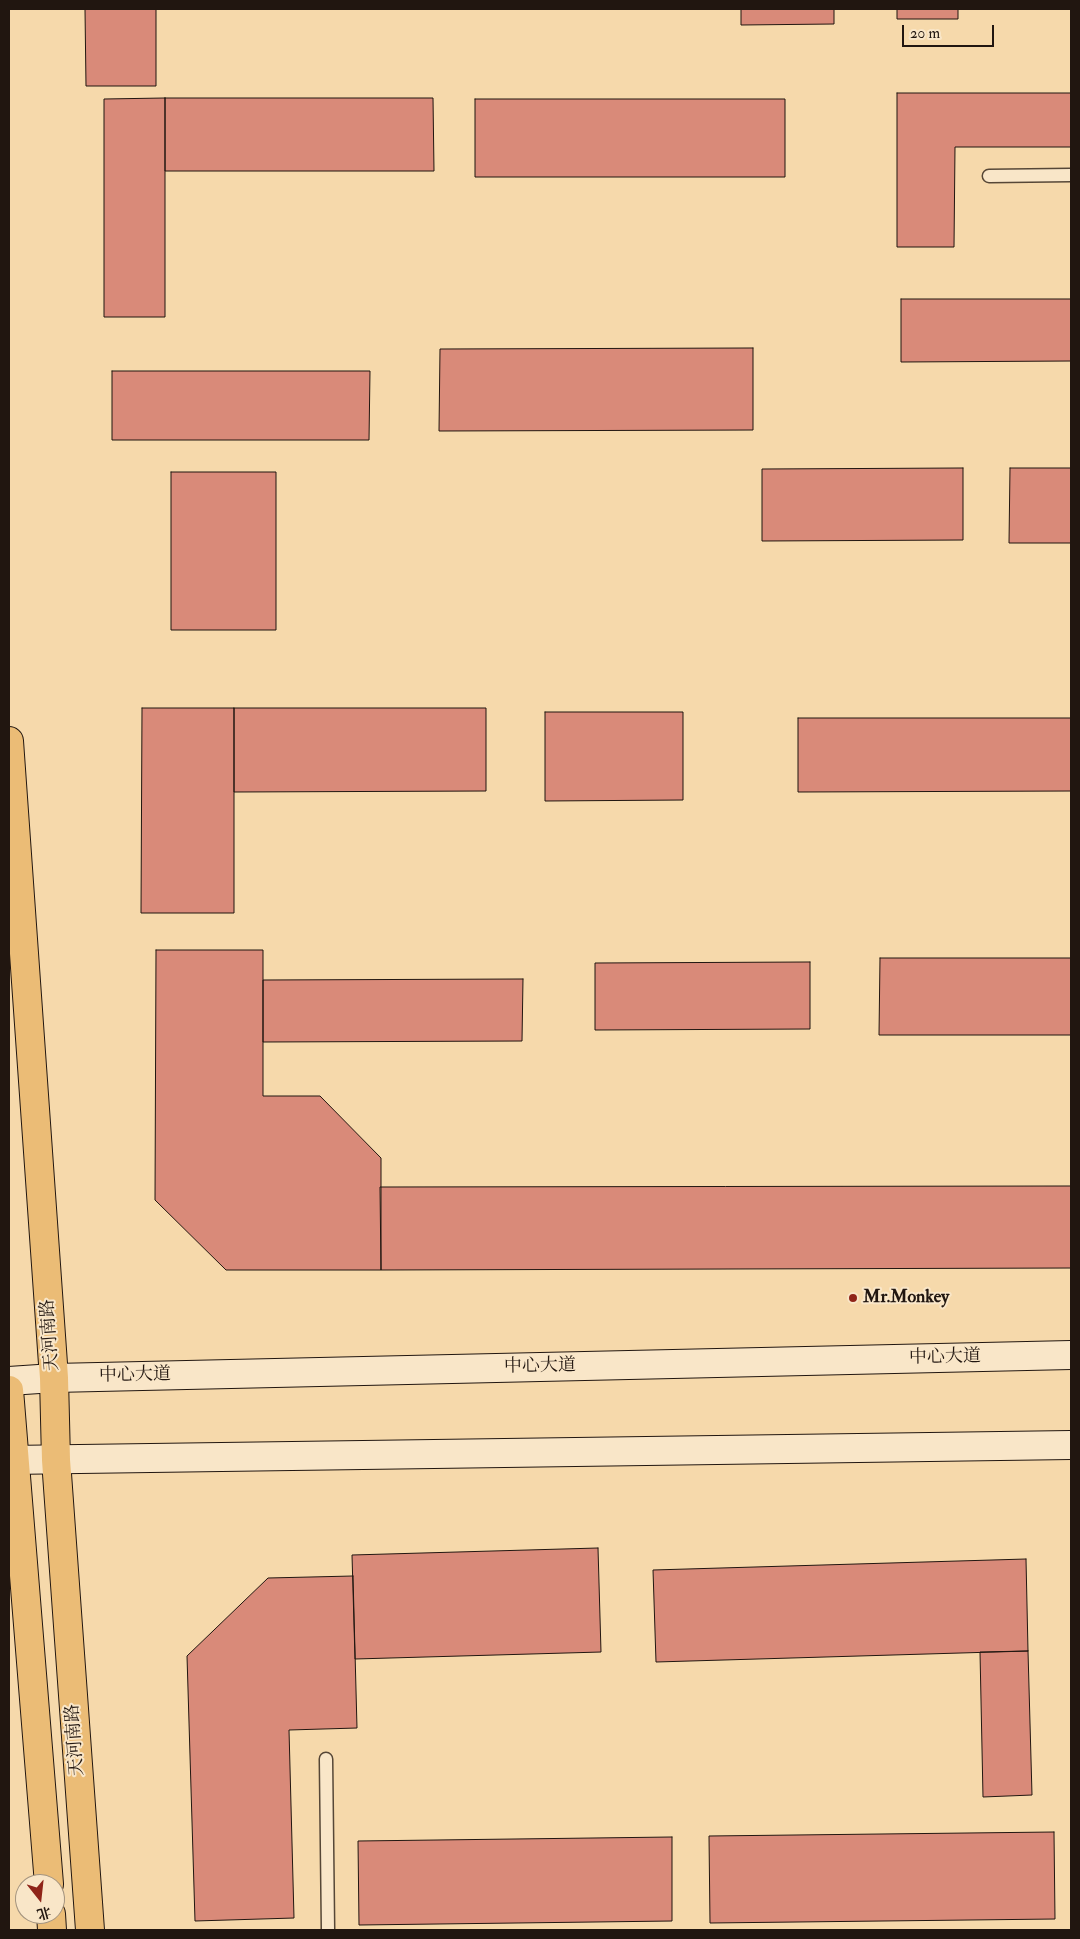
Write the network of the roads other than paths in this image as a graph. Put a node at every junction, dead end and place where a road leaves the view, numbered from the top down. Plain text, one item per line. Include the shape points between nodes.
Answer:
1 (1071, 175) edge
2 (989, 176) dead end
3 (9, 741) edge
4 (1071, 1355) edge
5 (54, 1378) junction
6 (9, 1381) edge
7 (9, 1390) edge
8 (1071, 1445) edge
9 (12, 1460) edge
10 (56, 1460) junction
11 (326, 1760) dead end
12 (48, 1874) edge
13 (90, 1930) edge
14 (328, 1930) edge

1 - 2 lane
3 - 5 main road, 天河南路
4 - 5 main road, 中心大道
5 - 6 main road, 中心大道
5 - 10 main road, 天河南路
7 - 9 main road
8 - 10 main road
9 - 10 main road
9 - 12 main road
10 - 13 main road, 天河南路
11 - 14 lane

